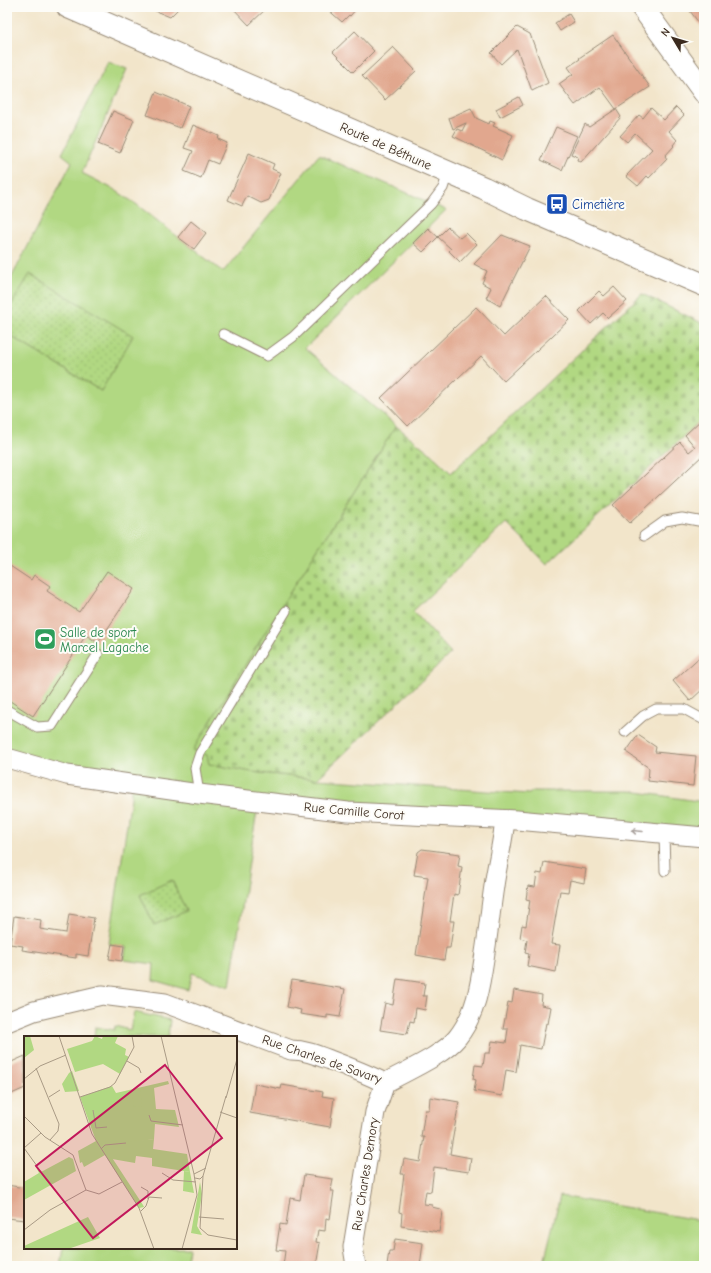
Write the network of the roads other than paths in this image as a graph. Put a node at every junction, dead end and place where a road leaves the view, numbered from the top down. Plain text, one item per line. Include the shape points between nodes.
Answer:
1 (68, 7) edge
2 (642, 7) edge
3 (704, 92) edge
4 (448, 173) junction
5 (704, 286) edge
6 (223, 334) dead end
7 (704, 522) edge
8 (644, 536) dead end
9 (286, 610) dead end
10 (98, 654) dead end
11 (7, 710) edge
12 (704, 720) edge
13 (625, 732) dead end
14 (7, 758) edge
15 (199, 794) junction
16 (505, 820) junction
17 (664, 833) junction
18 (704, 836) edge
19 (665, 871) dead end
20 (7, 1022) edge
21 (385, 1083) junction
22 (356, 1266) edge

1 - 4 main road, Route de Béthune
2 - 3 main road
4 - 5 main road, Route de Béthune
4 - 6 lane via 443,188 431,204 293,337 267,356
7 - 8 lane via 682,518 665,521
9 - 15 lane via 200,753 195,768
10 - 11 lane via 52,726 37,727
12 - 13 lane via 684,709 656,709 643,716
14 - 15 street, Rue Camille Corot via 67,775
15 - 16 street, Rue Camille Corot via 348,812
17 -> 16 street, Rue Camille Corot
16 - 21 street, Rue Charles de Savary via 481,982 474,1008 456,1039 439,1053
17 - 18 street, Rue Camille Corot
17 - 19 lane
20 - 21 street, Rue Charles de Savary via 34,1011 102,995 165,1003 291,1050 303,1050 369,1074
21 - 22 street, Rue Charles Demory via 375,1112 352,1247

